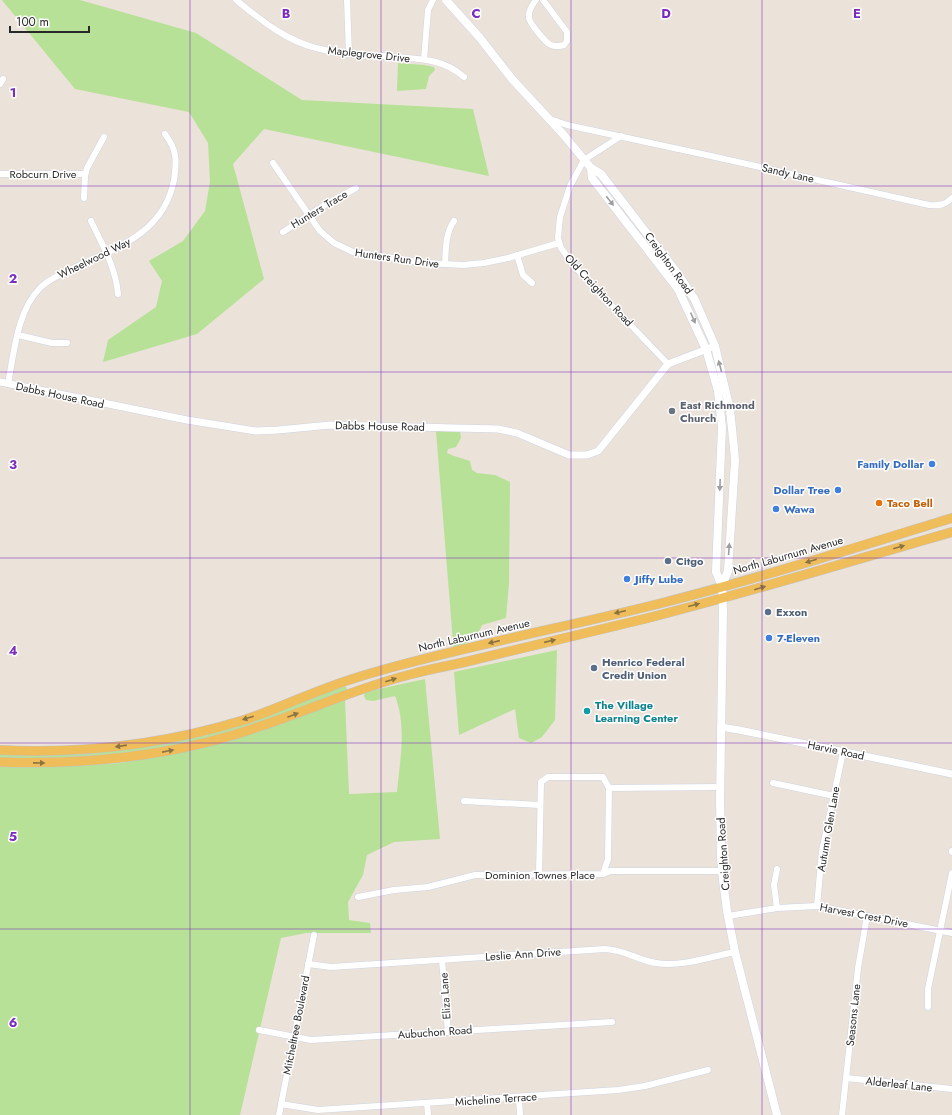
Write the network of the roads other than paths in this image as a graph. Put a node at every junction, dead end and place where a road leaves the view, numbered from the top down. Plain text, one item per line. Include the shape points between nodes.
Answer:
1 (236, 0) edge
2 (347, 0) edge
3 (433, 0) edge
4 (446, 0) edge
5 (536, 0) edge
6 (543, 0) edge
7 (349, 54) junction
8 (424, 59) junction
9 (464, 77) dead end
10 (548, 119) junction
11 (164, 134) dead end
12 (621, 136) junction
13 (104, 137) dead end
14 (584, 160) junction
15 (273, 163) dead end
16 (591, 168) junction
17 (0, 174) edge
18 (85, 174) junction
19 (356, 188) dead end
20 (84, 198) dead end
21 (952, 198) edge
22 (308, 215) junction
23 (454, 221) dead end
24 (91, 222) dead end
25 (284, 232) dead end
26 (559, 243) junction
27 (106, 253) junction
28 (517, 255) junction
29 (445, 264) junction
30 (532, 284) dead end
31 (118, 294) dead end
32 (18, 335) junction
33 (67, 343) dead end
34 (715, 346) junction
35 (706, 349) junction
36 (668, 364) junction
37 (0, 382) edge
38 (8, 384) junction
39 (952, 518) edge
40 (952, 532) edge
41 (722, 586) junction
42 (722, 598) junction
43 (721, 728) junction
44 (0, 750) edge
45 (843, 752) junction
46 (0, 762) edge
47 (952, 774) edge
48 (773, 783) dead end
49 (720, 787) junction
50 (609, 788) junction
51 (834, 796) junction
52 (464, 801) dead end
53 (540, 805) junction
54 (777, 869) dead end
55 (722, 871) junction
56 (952, 873) edge
57 (603, 874) junction
58 (539, 875) junction
59 (358, 897) dead end
60 (817, 906) junction
61 (777, 908) junction
62 (728, 916) junction
63 (867, 916) junction
64 (940, 930) junction
65 (952, 933) edge
66 (314, 935) dead end
67 (735, 952) junction
68 (442, 960) junction
69 (308, 964) junction
70 (928, 1007) dead end
71 (612, 1022) dead end
72 (258, 1030) dead end
73 (448, 1032) junction
74 (294, 1037) junction
75 (708, 1070) dead end
76 (846, 1078) junction
77 (952, 1090) edge
78 (519, 1098) junction
79 (281, 1104) junction
80 (427, 1104) junction
81 (353, 1112) edge
82 (279, 1115) edge
83 (428, 1115) edge
84 (520, 1115) edge
85 (776, 1115) edge
86 (842, 1115) edge

1 - 7 street, Maplegrove Drive via 265,23 297,41
2 - 7 street
3 - 8 street via 428,10
4 - 10 main road, Creighton Road
5 - 6 street via 529,12 530,22 548,43 553,46 564,45 567,41 566,32
7 - 8 street, Maplegrove Drive
8 - 9 street, Maplegrove Drive via 446,64
10 - 12 street, Sandy Lane
10 - 14 main road, Creighton Road
11 - 27 street, Wheelwood Way via 173,146 176,156 168,198 146,229 132,240
12 - 14 street
12 - 21 street, Sandy Lane via 929,205 945,204
13 - 18 street
14 - 16 main road, Creighton Road
14 - 26 street, Old Creighton Road via 570,186 560,217
15 - 22 street, Hunters Run Drive
16 - 34 main road, Creighton Road via 601,174 678,274 695,300
16 -> 35 main road, Creighton Road via 592,178 678,289
17 - 18 street, Robcurn Drive
18 - 20 street
19 - 22 street, Hunters Trace
22 - 25 street, Hunters Trace
22 - 29 street, Hunters Run Drive via 324,235 347,250
23 - 29 street via 448,231
24 - 27 street
26 - 28 street, Hunters Run Drive
26 - 36 street, Old Creighton Road via 575,267
27 - 31 street via 116,279
27 - 32 street, Wheelwood Way via 58,275 40,288 24,311
28 - 29 street, Hunters Run Drive via 484,263
28 - 30 street via 523,275
32 - 33 street
32 - 38 street, Wheelwood Way
34 - 35 street
41 -> 34 main road, Creighton Road via 728,571 735,461 730,410
35 - 36 street
35 -> 41 main road, Creighton Road via 715,380 721,419 716,572
36 - 38 street, Dabbs House Road via 603,446 587,455 569,455 517,433 498,429 330,425 270,431 238,429
37 - 38 street, Dabbs House Road
39 -> 41 main road, North Laburnum Avenue
42 -> 40 main road, North Laburnum Avenue
41 - 42 main road, Creighton Road
41 -> 44 main road, North Laburnum Avenue via 381,670 328,687 267,712 197,732 94,749
42 - 43 main road, Creighton Road
46 -> 42 main road, North Laburnum Avenue via 91,761 195,745 257,728 338,697 412,674
43 - 45 street, Harvie Road
43 - 49 main road, Creighton Road
45 - 47 street, Harvie Road
45 - 51 street, Autumn Glen Lane
48 - 51 street
49 - 50 street
49 - 55 main road, Creighton Road
50 - 53 street via 603,777 548,777 541,782
50 - 57 street via 608,859
51 - 60 street, Autumn Glen Lane via 822,852
52 - 53 street
53 - 58 street
54 - 61 street via 774,885
55 - 57 street, Dominion Townes Place via 610,871
55 - 62 main road, Creighton Road
56 - 64 street
57 - 58 street, Dominion Townes Place
58 - 59 street, Dominion Townes Place via 475,875 428,887
60 - 61 street, Harvest Crest Drive
60 - 63 street, Harvest Crest Drive
61 - 62 street, Harvest Crest Drive
62 - 67 main road, Creighton Road
63 - 64 street, Harvest Crest Drive
63 - 76 street, Seasons Lane via 858,968
64 - 65 street, Harvest Crest Drive
64 - 70 street via 928,989
66 - 69 street, Mitcheltree Boulevard
67 - 68 street, Leslie Ann Drive via 679,963 656,962 621,951 605,949
67 - 85 main road, Creighton Road
68 - 69 street, Leslie Ann Drive via 331,967
68 - 73 street, Eliza Lane
69 - 74 street, Mitcheltree Boulevard
71 - 73 street, Aubuchon Road
72 - 74 street, Aubuchon Road
73 - 74 street, Aubuchon Road via 311,1040
74 - 79 street, Mitcheltree Boulevard
75 - 78 street, Micheline Terrace via 629,1089
76 - 77 street, Alderleaf Lane
76 - 86 street, Seasons Lane
78 - 80 street, Micheline Terrace
78 - 84 street
79 - 81 street, Micheline Terrace
79 - 82 street, Mitcheltree Boulevard
80 - 81 street, Micheline Terrace
80 - 83 street

